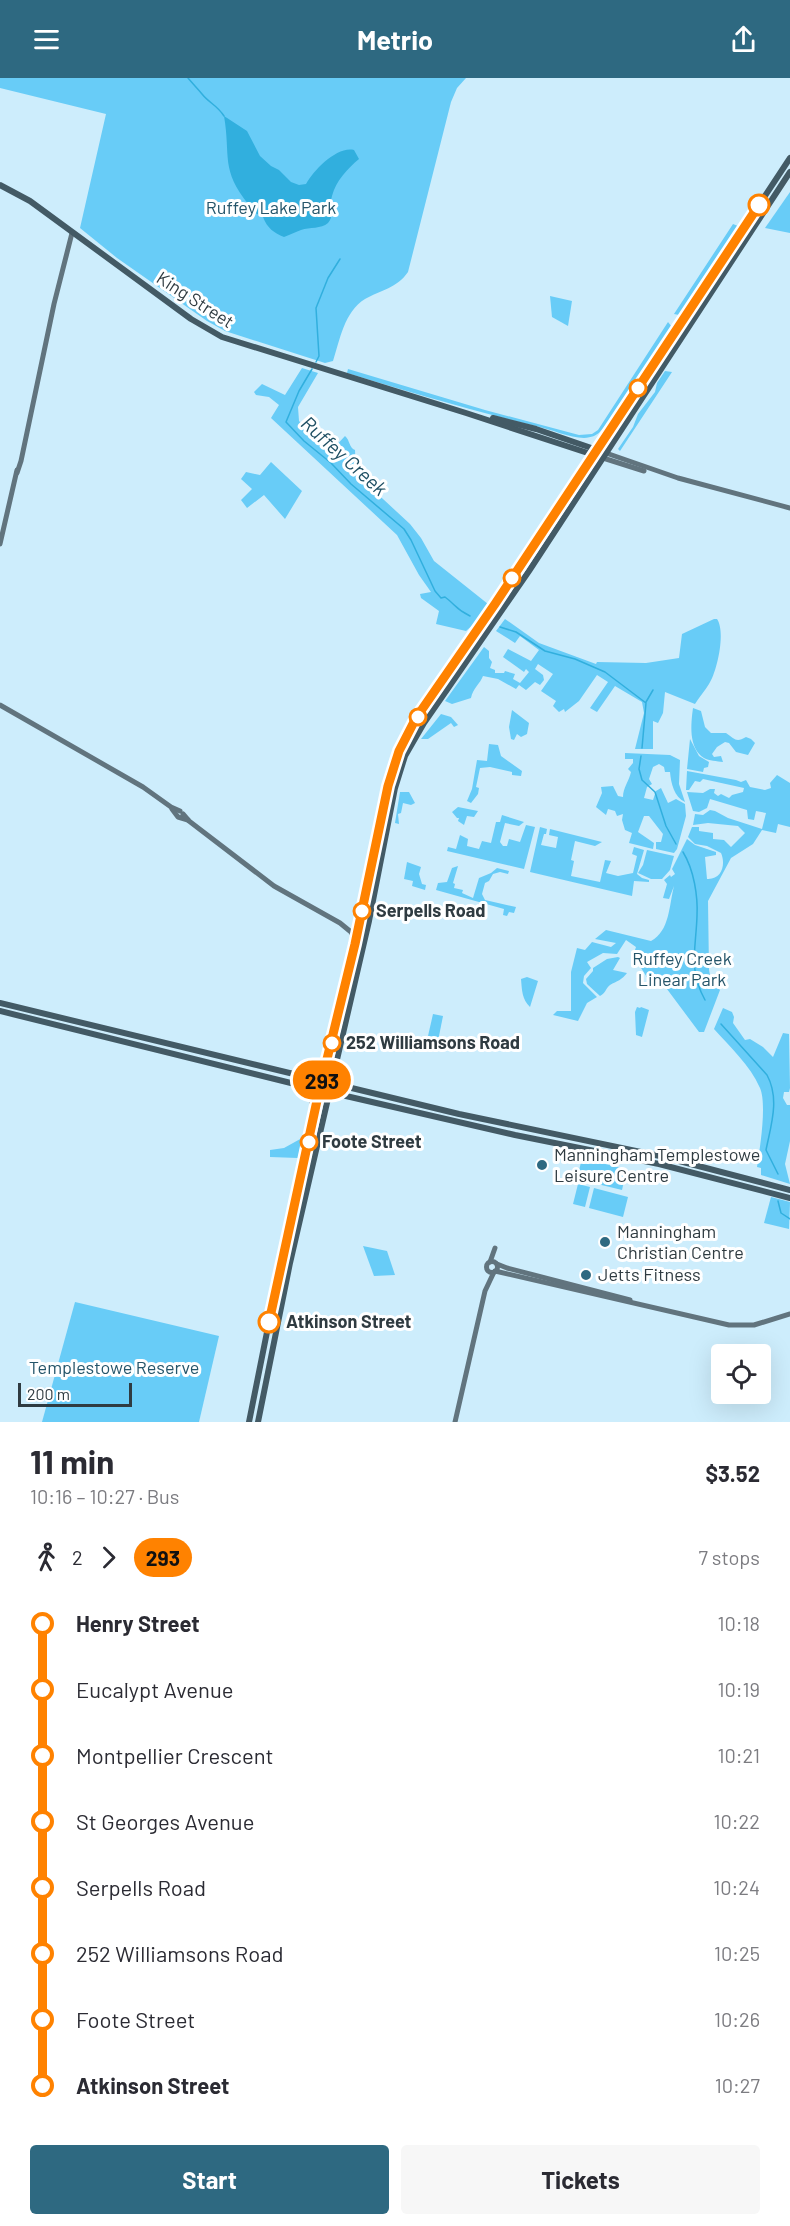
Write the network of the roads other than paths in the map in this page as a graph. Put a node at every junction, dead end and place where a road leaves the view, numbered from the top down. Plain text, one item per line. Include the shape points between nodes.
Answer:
1 (790, 158) edge
2 (790, 172) edge
3 (0, 185) edge
4 (751, 218) junction
5 (758, 221) junction
6 (72, 232) junction
7 (466, 412) junction
8 (565, 439) junction
9 (604, 439) junction
10 (582, 451) junction
11 (595, 453) junction
12 (604, 456) junction
13 (579, 478) junction
14 (790, 508) edge
15 (0, 544) edge
16 (0, 705) edge
17 (369, 875) junction
18 (378, 876) junction
19 (340, 923) junction
20 (359, 923) junction
21 (356, 940) junction
22 (0, 1002) edge
23 (0, 1011) edge
24 (91, 1024) junction
25 (89, 1033) junction
26 (337, 1059) junction
27 (261, 1067) junction
28 (259, 1075) junction
29 (322, 1081) junction
30 (332, 1082) junction
31 (342, 1085) junction
32 (307, 1087) junction
33 (320, 1089) junction
34 (329, 1091) junction
35 (352, 1096) junction
36 (327, 1102) junction
37 (314, 1114) junction
38 (459, 1114) junction
39 (457, 1122) junction
40 (524, 1128) junction
41 (547, 1133) junction
42 (524, 1137) junction
43 (545, 1142) junction
44 (648, 1153) junction
45 (646, 1161) junction
46 (770, 1188) junction
47 (790, 1190) edge
48 (790, 1198) edge
49 (494, 1263) junction
50 (492, 1271) junction
51 (523, 1275) junction
52 (790, 1314) edge
53 (249, 1422) edge
54 (258, 1422) edge
55 (455, 1422) edge

1 - 4 main road
2 - 5 main road
3 - 6 main road, King Street via 22,195
4 - 5 main road
4 - 9 main road
5 - 12 main road
6 - 7 main road, King Street via 206,329 235,342
6 - 15 street
7 - 8 main road, King Street
7 - 10 main road, King Street
8 - 9 main road via 591,443
8 - 11 main road, King Street
9 - 11 main road
10 - 11 main road, King Street
10 - 13 main road via 585,457
11 - 12 main road, King Street
11 - 13 main road
12 - 14 street via 630,468
12 - 18 main road via 412,743 398,776
13 - 17 main road via 407,734 391,774
16 - 19 street via 143,787 274,886
17 - 18 main road
17 - 20 main road
18 - 26 main road
19 - 20 street via 352,927
19 - 21 street
20 - 21 main road
21 - 29 main road
22 - 24 main road
23 - 25 main road
24 - 25 main road
24 - 27 main road
25 - 28 main road
26 - 30 main road
26 - 31 main road
27 - 28 main road
27 - 29 main road
28 - 32 main road
29 - 30 main road
29 - 33 main road
30 - 31 main road
30 - 34 main road
31 - 38 main road
32 - 33 main road
32 - 37 main road
33 - 34 main road
33 - 37 main road
34 - 35 main road
34 - 36 main road
35 - 36 main road
35 - 39 main road
36 - 54 main road
37 - 53 main road
38 - 39 main road
38 - 40 main road
39 - 42 main road
40 - 41 main road
40 - 42 main road
41 - 43 main road
41 - 44 main road
42 - 43 main road
43 - 45 main road
44 - 45 main road
44 - 46 main road
45 - 46 main road
46 - 47 main road
46 - 48 main road
49 - 50 street
49 - 50 street via 487,1264
49 - 51 street
50 - 51 street
50 - 55 street
51 - 52 street via 738,1326

